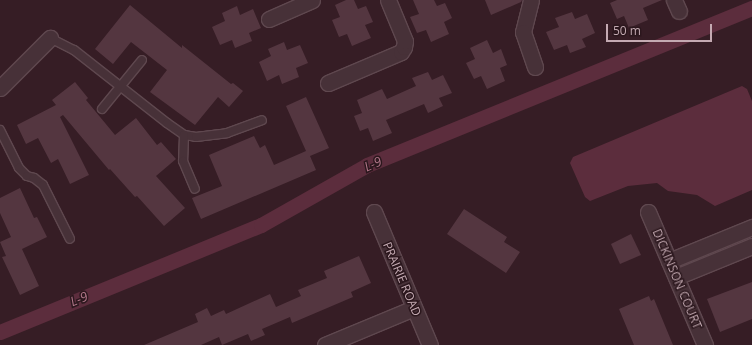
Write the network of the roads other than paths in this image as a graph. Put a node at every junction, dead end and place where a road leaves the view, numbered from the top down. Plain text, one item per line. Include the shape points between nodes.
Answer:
1 (312, 0) edge
2 (388, 0) edge
3 (531, 0) edge
4 (270, 19) dead end
5 (50, 38) joint
6 (142, 60) dead end
7 (535, 67) dead end
8 (328, 83) dead end
9 (120, 87) junction
10 (0, 88) edge
11 (102, 109) dead end
12 (262, 120) dead end
13 (0, 130) edge
14 (184, 135) junction
15 (195, 189) dead end
16 (374, 212) dead end
17 (648, 212) dead end
18 (752, 226) edge
19 (729, 236) junction
20 (70, 239) dead end
21 (752, 246) edge
22 (734, 253) junction
23 (670, 261) junction
24 (676, 276) junction
25 (414, 308) junction
26 (325, 345) edge
27 (430, 345) edge
28 (705, 345) edge

1 - 4 street
2 - 8 street via 405,41 401,52
3 - 7 street via 523,32
5 - 9 lane via 74,50
5 - 10 street
6 - 9 lane
9 - 11 lane
9 - 14 lane
12 - 14 lane via 226,133 196,137
13 - 20 lane via 20,168 27,176 43,185
14 - 15 lane via 183,161
16 - 25 street, PRAIRIE ROAD
17 - 23 street, DICKINSON COURT
18 - 19 street
19 - 22 lane via 729,246
19 - 23 street
21 - 22 street
22 - 24 street
23 - 24 street, DICKINSON COURT
24 - 28 street, DICKINSON COURT
25 - 26 street
25 - 27 street, PRAIRIE ROAD

